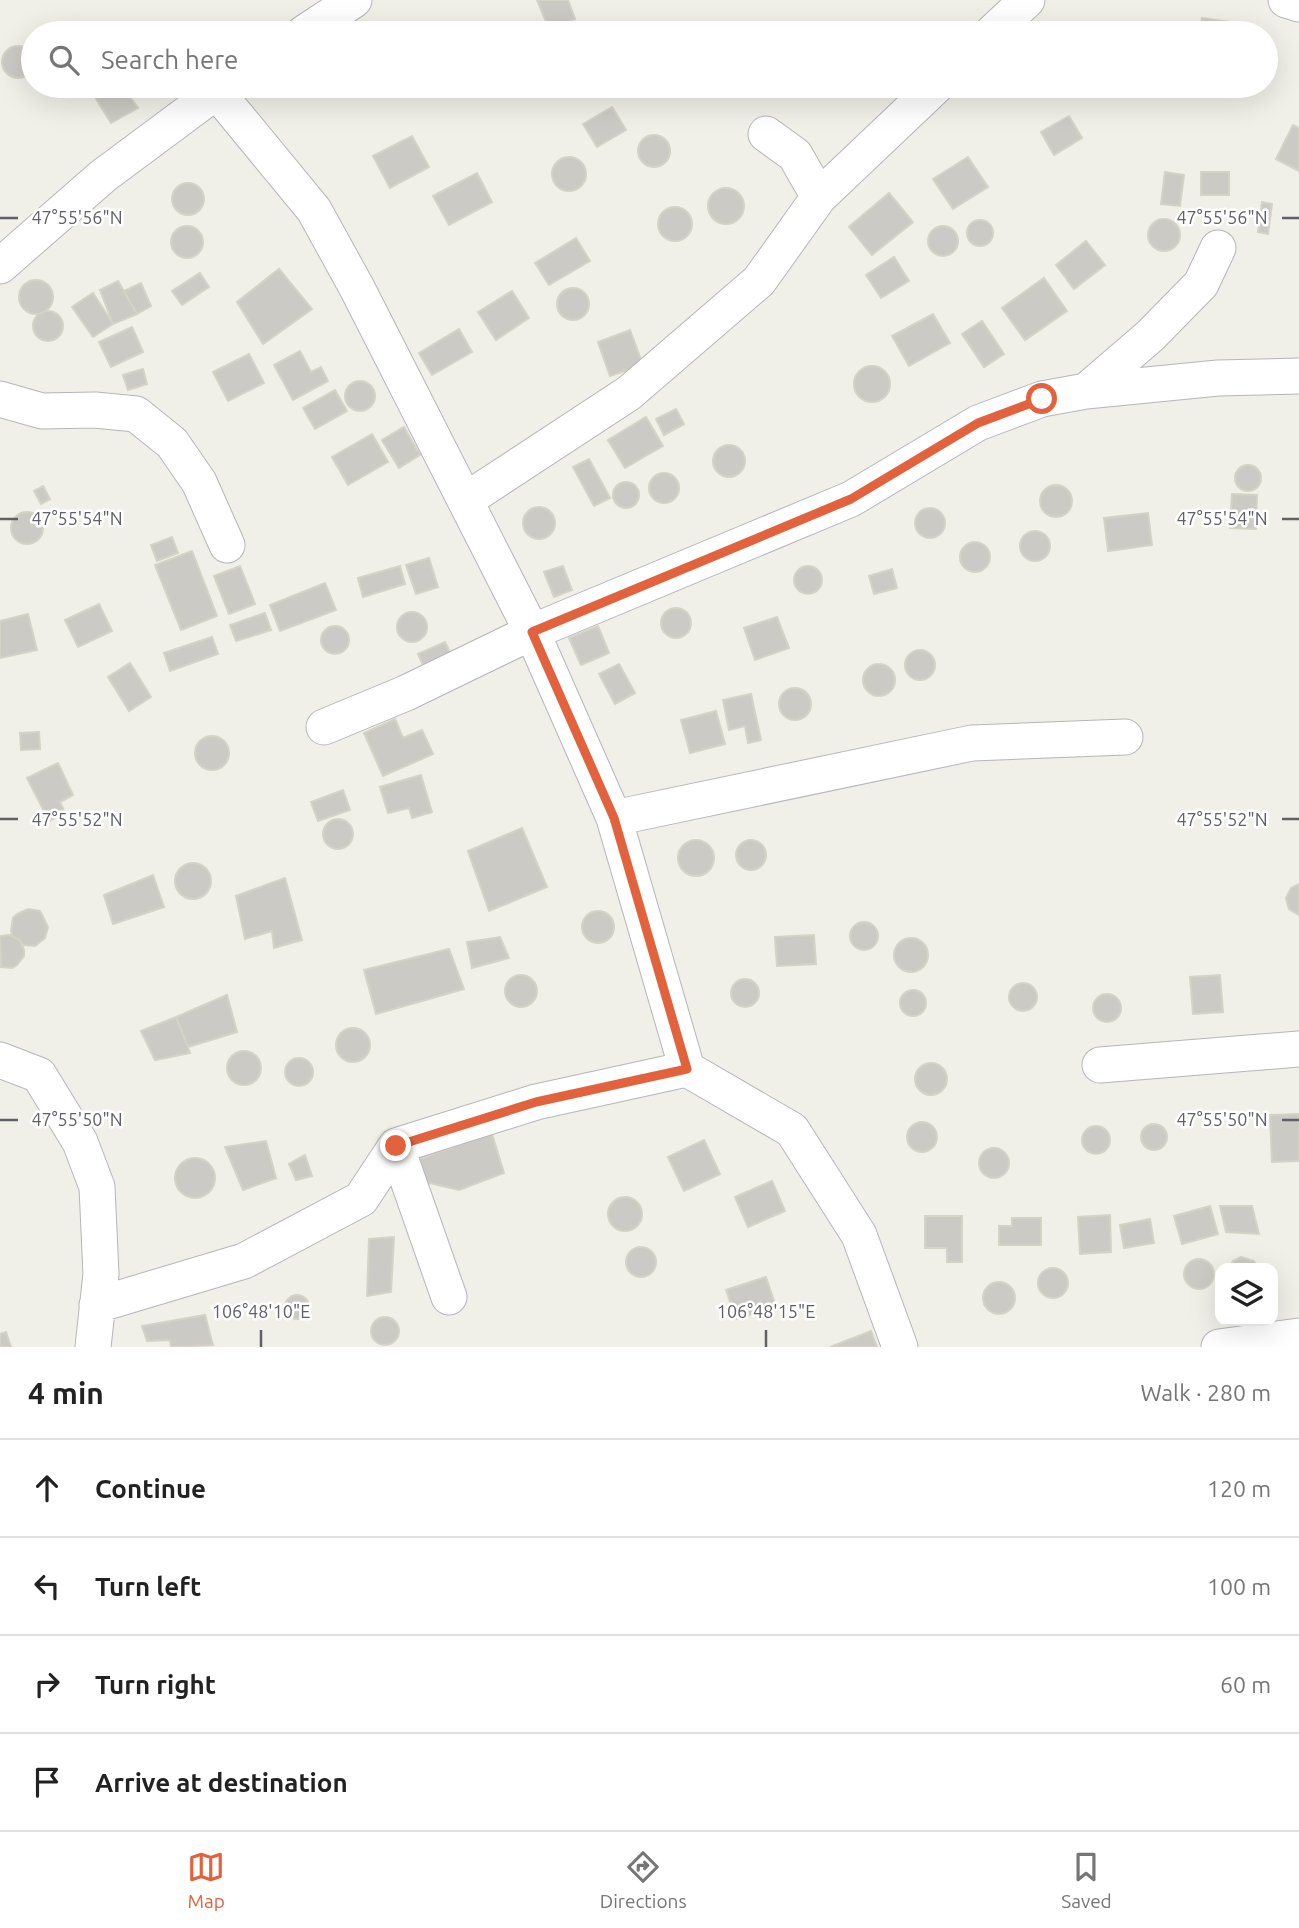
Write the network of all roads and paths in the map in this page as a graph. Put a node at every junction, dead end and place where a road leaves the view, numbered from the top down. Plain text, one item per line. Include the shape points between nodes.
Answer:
1 (354, 0) edge
2 (1027, 0) edge
3 (1286, 0) edge
4 (1299, 4) edge
5 (322, 21) edge
6 (1005, 21) edge
7 (207, 98) edge
8 (228, 98) edge
9 (923, 98) edge
10 (766, 134) dead end
11 (819, 197) junction
12 (1218, 248) dead end
13 (0, 266) edge
14 (1299, 376) edge
15 (1086, 391) junction
16 (0, 399) edge
17 (466, 500) junction
18 (226, 545) dead end
19 (532, 632) junction
20 (324, 727) dead end
21 (1125, 737) dead end
22 (614, 818) junction
23 (1299, 1049) edge
24 (0, 1060) edge
25 (1100, 1065) dead end
26 (687, 1069) junction
27 (396, 1146) junction
28 (449, 1297) dead end
29 (97, 1305) junction
30 (1283, 1341) edge
31 (93, 1347) edge
32 (900, 1347) edge
33 (1219, 1347) edge

1 - 5 street
2 - 6 street
3 - 4 street
7 - 13 street via 103,176
8 - 17 street via 314,210
9 - 11 street
10 - 11 street via 795,155
11 - 17 street via 759,281 629,393
12 - 15 street via 1201,284
14 - 15 street
15 - 19 street via 1042,399 978,423 851,499
16 - 18 street via 42,411 136,414 172,443 199,482
17 - 19 street
19 - 20 street
19 - 22 street
21 - 22 street via 972,743
22 - 26 street
23 - 25 street
24 - 29 street via 39,1075 80,1142 97,1187 102,1275
26 - 27 street via 536,1102
26 - 32 street via 792,1130 859,1235
27 - 28 street
27 - 29 street via 361,1199 244,1261
29 - 31 street
30 - 33 street

